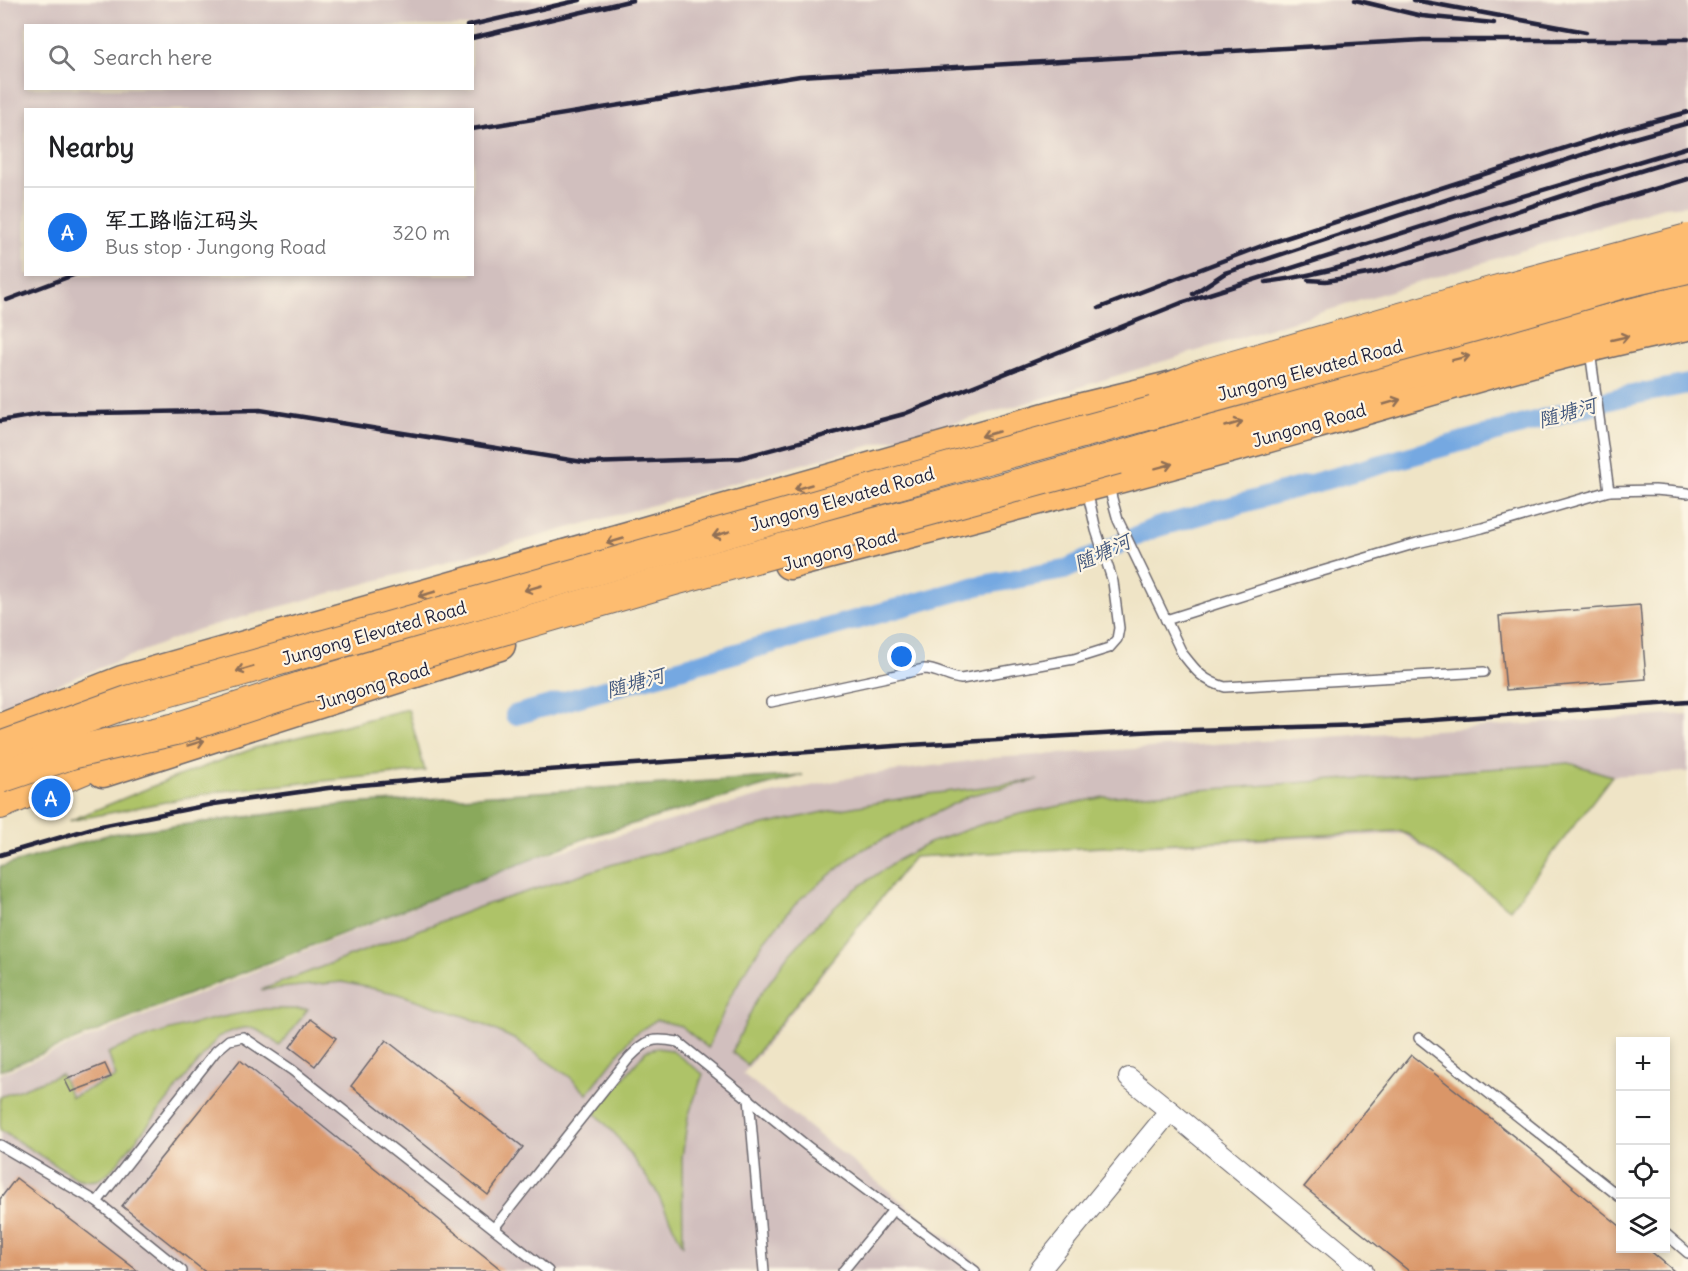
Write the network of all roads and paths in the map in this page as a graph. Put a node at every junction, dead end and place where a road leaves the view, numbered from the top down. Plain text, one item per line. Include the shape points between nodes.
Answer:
1 (1688, 240) edge
2 (1688, 255) edge
3 (1688, 267) edge
4 (1688, 300) edge
5 (1688, 325) edge
6 (1590, 345) junction
7 (1076, 410) junction
8 (1096, 439) dead end
9 (1075, 444) dead end
10 (1098, 450) dead end
11 (1077, 455) dead end
12 (979, 460) junction
13 (1097, 484) junction
14 (1609, 491) junction
15 (1688, 493) edge
16 (1166, 620) junction
17 (1484, 672) dead end
18 (771, 702) dead end
19 (0, 729) edge
20 (176, 729) junction
21 (0, 748) edge
22 (0, 777) edge
23 (0, 804) edge
24 (1419, 1038) dead end
25 (1129, 1078) dead end
26 (749, 1098) junction
27 (1170, 1111) junction
28 (0, 1145) edge
29 (1616, 1194) edge
30 (97, 1202) junction
31 (893, 1210) junction
32 (494, 1228) junction
33 (1670, 1238) edge
34 (1688, 1252) edge
35 (182, 1271) edge
36 (548, 1271) edge
37 (764, 1271) edge
38 (843, 1271) edge
39 (975, 1271) edge
40 (1039, 1271) edge
41 (1363, 1271) edge

1 - 12 highway, bridge via 1199,377
2 - 7 main road via 1611,270 1455,317
3 - 12 highway, Jungong Elevated Road, bridge
20 -> 4 highway, Jungong Elevated Road, bridge via 307,686 671,580 1117,458 1431,366
6 -> 5 main road, Jungong Road
13 -> 6 main road, Jungong Road
6 - 14 lane
7 - 8 lane
7 - 9 lane
7 -> 19 main road via 122,681
10 - 13 lane
11 - 13 lane
12 -> 21 highway, Jungong Elevated Road, bridge via 128,702
13 - 16 lane
13 - 18 lane via 1096,530 1113,582 1119,628 1117,639 1109,648 1074,659 961,679 924,669
23 -> 13 main road, Jungong Road via 653,599
14 - 15 lane
14 - 16 lane via 1372,556
16 - 17 lane via 1194,669 1210,683 1225,687
20 - 22 highway, Jungong Elevated Road, bridge via 71,753
20 - 23 highway, bridge
24 - 29 lane
25 - 27 street
26 - 31 lane
26 - 32 lane via 678,1042 659,1038 645,1041
26 - 37 lane
27 - 40 street
27 - 41 street
28 - 30 lane
30 - 32 lane via 216,1051 229,1040 243,1037 292,1070
30 - 35 lane
31 - 38 lane
31 - 39 lane
32 - 36 lane
33 - 34 lane

